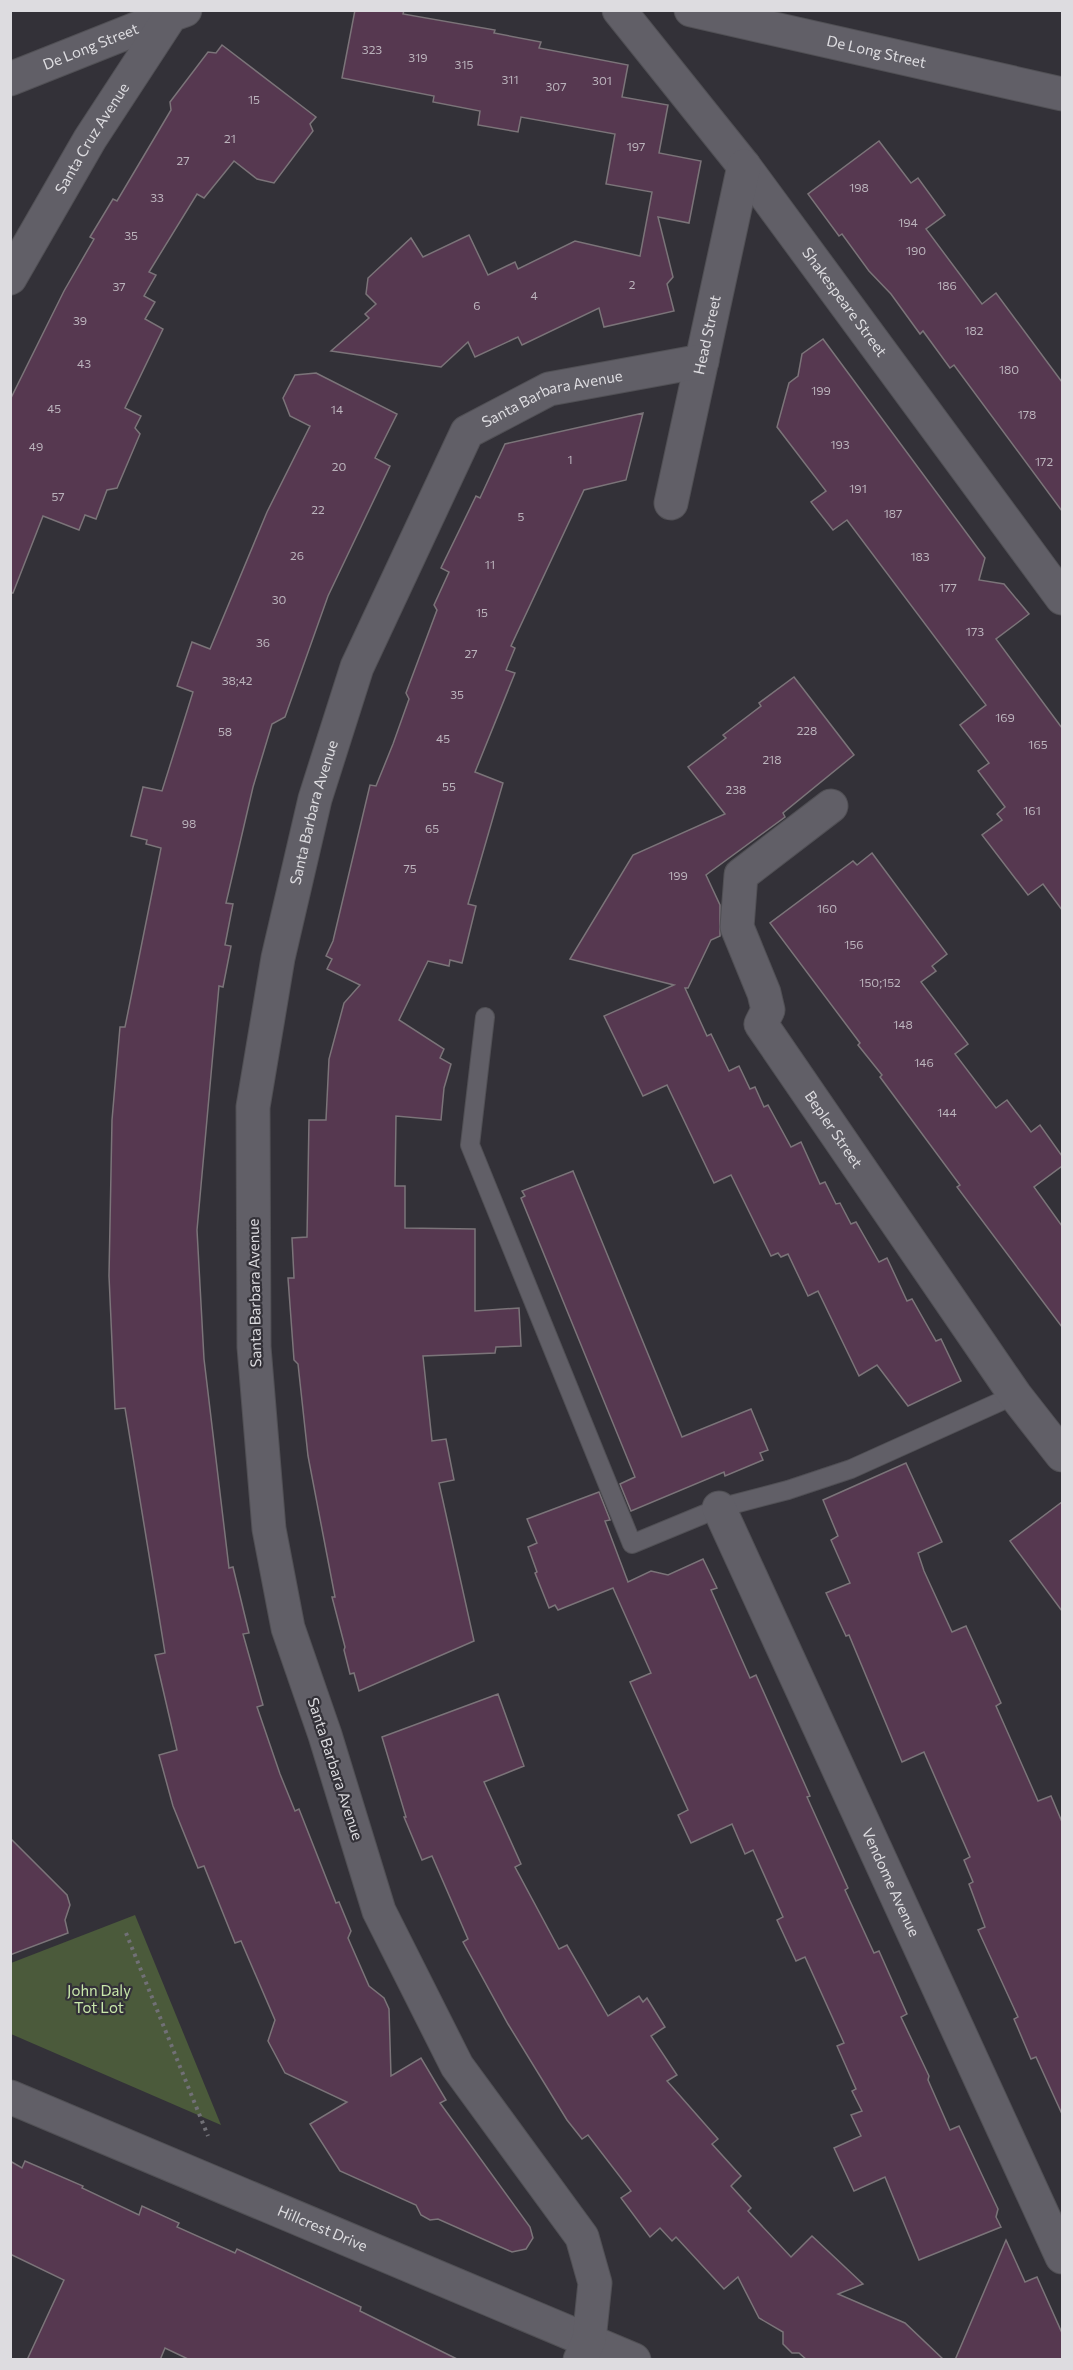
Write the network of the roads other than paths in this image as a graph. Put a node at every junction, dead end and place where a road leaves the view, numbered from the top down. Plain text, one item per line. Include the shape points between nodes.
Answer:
1 (619, 10) edge
2 (691, 10) edge
3 (178, 13) edge
4 (774, 19) edge
5 (10, 79) edge
6 (1062, 94) edge
7 (744, 166) junction
8 (10, 278) edge
9 (702, 361) junction
10 (671, 502) dead end
11 (1062, 598) edge
12 (831, 806) dead end
13 (485, 1017) dead end
14 (1015, 1395) junction
15 (1062, 1455) edge
16 (718, 1508) junction
17 (10, 2097) edge
18 (1062, 2257) edge
19 (584, 2350) edge
20 (634, 2360) edge

1 - 7 street, Shakespeare Street
2 - 4 street, De Long Street
3 - 5 street, De Long Street
3 - 8 street, Santa Cruz Avenue via 90,139
4 - 6 street, De Long Street
7 - 9 street, Head Street
7 - 11 street, Shakespeare Street
9 - 10 street, Head Street
9 - 19 street, Santa Barbara Avenue via 549,389 467,432 357,667 310,822 278,958 253,1107 254,1347 269,1529 288,1628 379,1911 457,2066 582,2237 595,2283
12 - 14 street, Bepler Street via 741,875 737,927 764,993 768,1010 761,1024
13 - 16 lane via 470,1145 632,1544
14 - 15 street, Bepler Street
14 - 16 lane via 851,1469
16 - 18 street, Vendome Avenue
17 - 19 street, Hillcrest Drive
19 - 20 street, Hillcrest Drive

